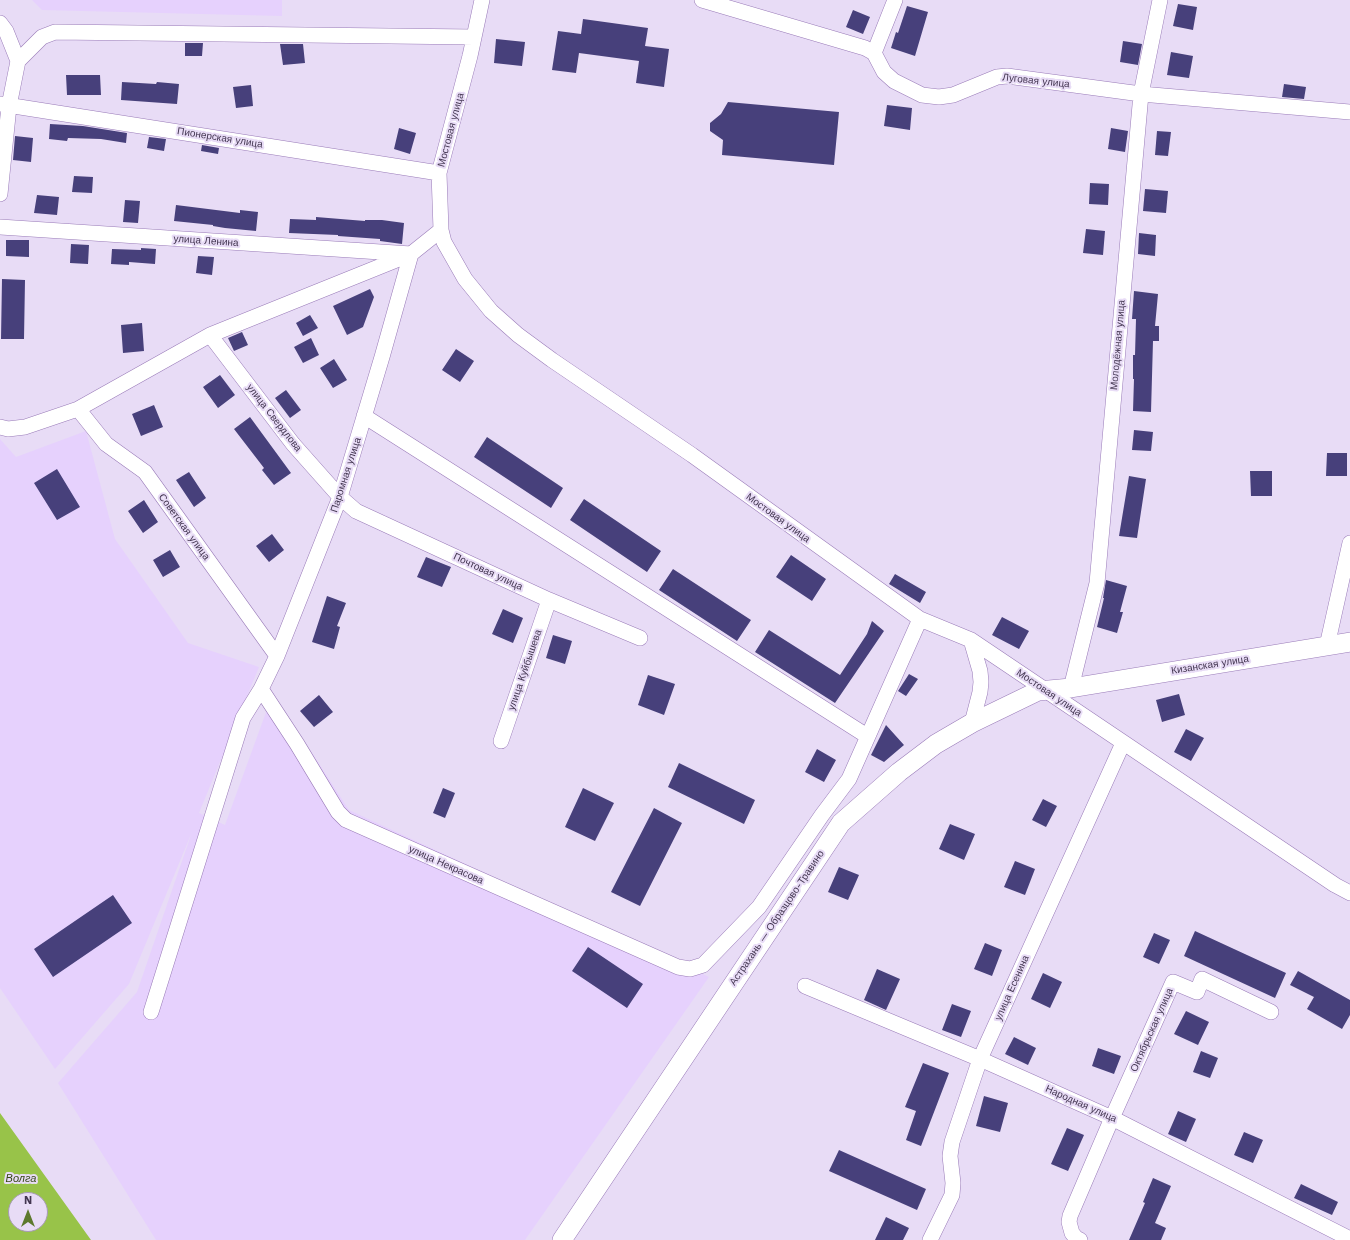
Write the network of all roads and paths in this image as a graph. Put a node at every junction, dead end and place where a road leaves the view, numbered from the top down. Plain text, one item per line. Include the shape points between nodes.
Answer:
1 (482, 0) edge
2 (702, 0) edge
3 (895, 0) edge
4 (1160, 0) edge
5 (0, 23) edge
6 (474, 37) junction
7 (874, 53) junction
8 (18, 61) junction
9 (1141, 94) junction
10 (4, 105) edge
11 (1350, 112) edge
12 (439, 173) junction
13 (0, 194) edge
14 (0, 227) edge
15 (441, 230) junction
16 (411, 254) junction
17 (210, 335) junction
18 (78, 409) junction
19 (364, 416) junction
20 (0, 427) edge
21 (340, 497) junction
22 (1350, 543) edge
23 (549, 600) junction
24 (920, 619) junction
25 (640, 638) dead end
26 (971, 640) junction
27 (1350, 642) edge
28 (1327, 646) junction
29 (277, 656) junction
30 (1071, 688) junction
31 (261, 689) junction
32 (1046, 691) junction
33 (972, 723) junction
34 (868, 736) junction
35 (501, 741) dead end
36 (1123, 743) junction
37 (1350, 893) edge
38 (805, 986) dead end
39 (151, 1012) dead end
40 (1271, 1012) dead end
41 (980, 1059) junction
42 (1112, 1118) junction
43 (1350, 1239) edge
44 (562, 1240) edge
45 (930, 1240) edge
46 (1080, 1240) edge

1 - 6 street, Мостовая улица
2 - 7 street via 865,48
3 - 7 street
4 - 9 street, Молодёжная улица
5 - 8 street
6 - 8 street via 55,32 42,37
6 - 12 street, Мостовая улица
7 - 9 street, Луговая улица via 884,72 894,81 922,95 952,95 997,77 1007,76
8 - 10 street
9 - 11 street, Луговая улица
9 - 30 street, Молодёжная улица via 1097,583
10 - 12 street, Пионерская улица
10 - 13 street
12 - 15 street, Мостовая улица
14 - 16 street, улица Ленина
15 - 16 street
15 - 24 street, Мостовая улица via 447,247 465,279 492,311 518,335 692,455
16 - 17 street
16 - 19 street, Паромная улица
17 - 18 street
17 - 21 street, улица Свердлова via 293,444
18 - 20 street via 25,428
18 - 29 street, Советская улица via 106,444 145,472
19 - 21 street, Паромная улица
19 - 34 street
21 - 23 street, Почтовая улица via 356,511
21 - 29 street, Паромная улица
22 - 28 street
23 - 25 street, Почтовая улица
23 - 35 street, улица Куйбышева
24 - 26 street, Мостовая улица
24 - 34 street
26 - 32 street, Мостовая улица
26 - 33 street via 981,682
27 - 28 street, Кизанская улица
28 - 30 street, Кизанская улица
29 - 31 street, Паромная улица
30 - 32 street, Астрахань — Образцово-Травино
31 - 34 street, улица Некрасова via 338,812 346,820 678,967 690,970 704,965 759,907 849,779
31 - 39 street, Паромная улица via 243,718
32 - 33 street, Астрахань — Образцово-Травино via 1038,691
32 - 36 street, Мостовая улица
33 - 44 street, Астрахань — Образцово-Травино via 930,748 841,823
36 - 37 street, Мостовая улица
36 - 41 street, улица Есенина
38 - 41 street, Народная улица
40 - 42 street, Октябрьская улица via 1202,979 1197,992 1173,982
41 - 42 street, Народная улица
41 - 45 street, улица Есенина via 952,1142 952,1195
42 - 43 street, Народная улица
42 - 46 street via 1070,1216 1072,1233

